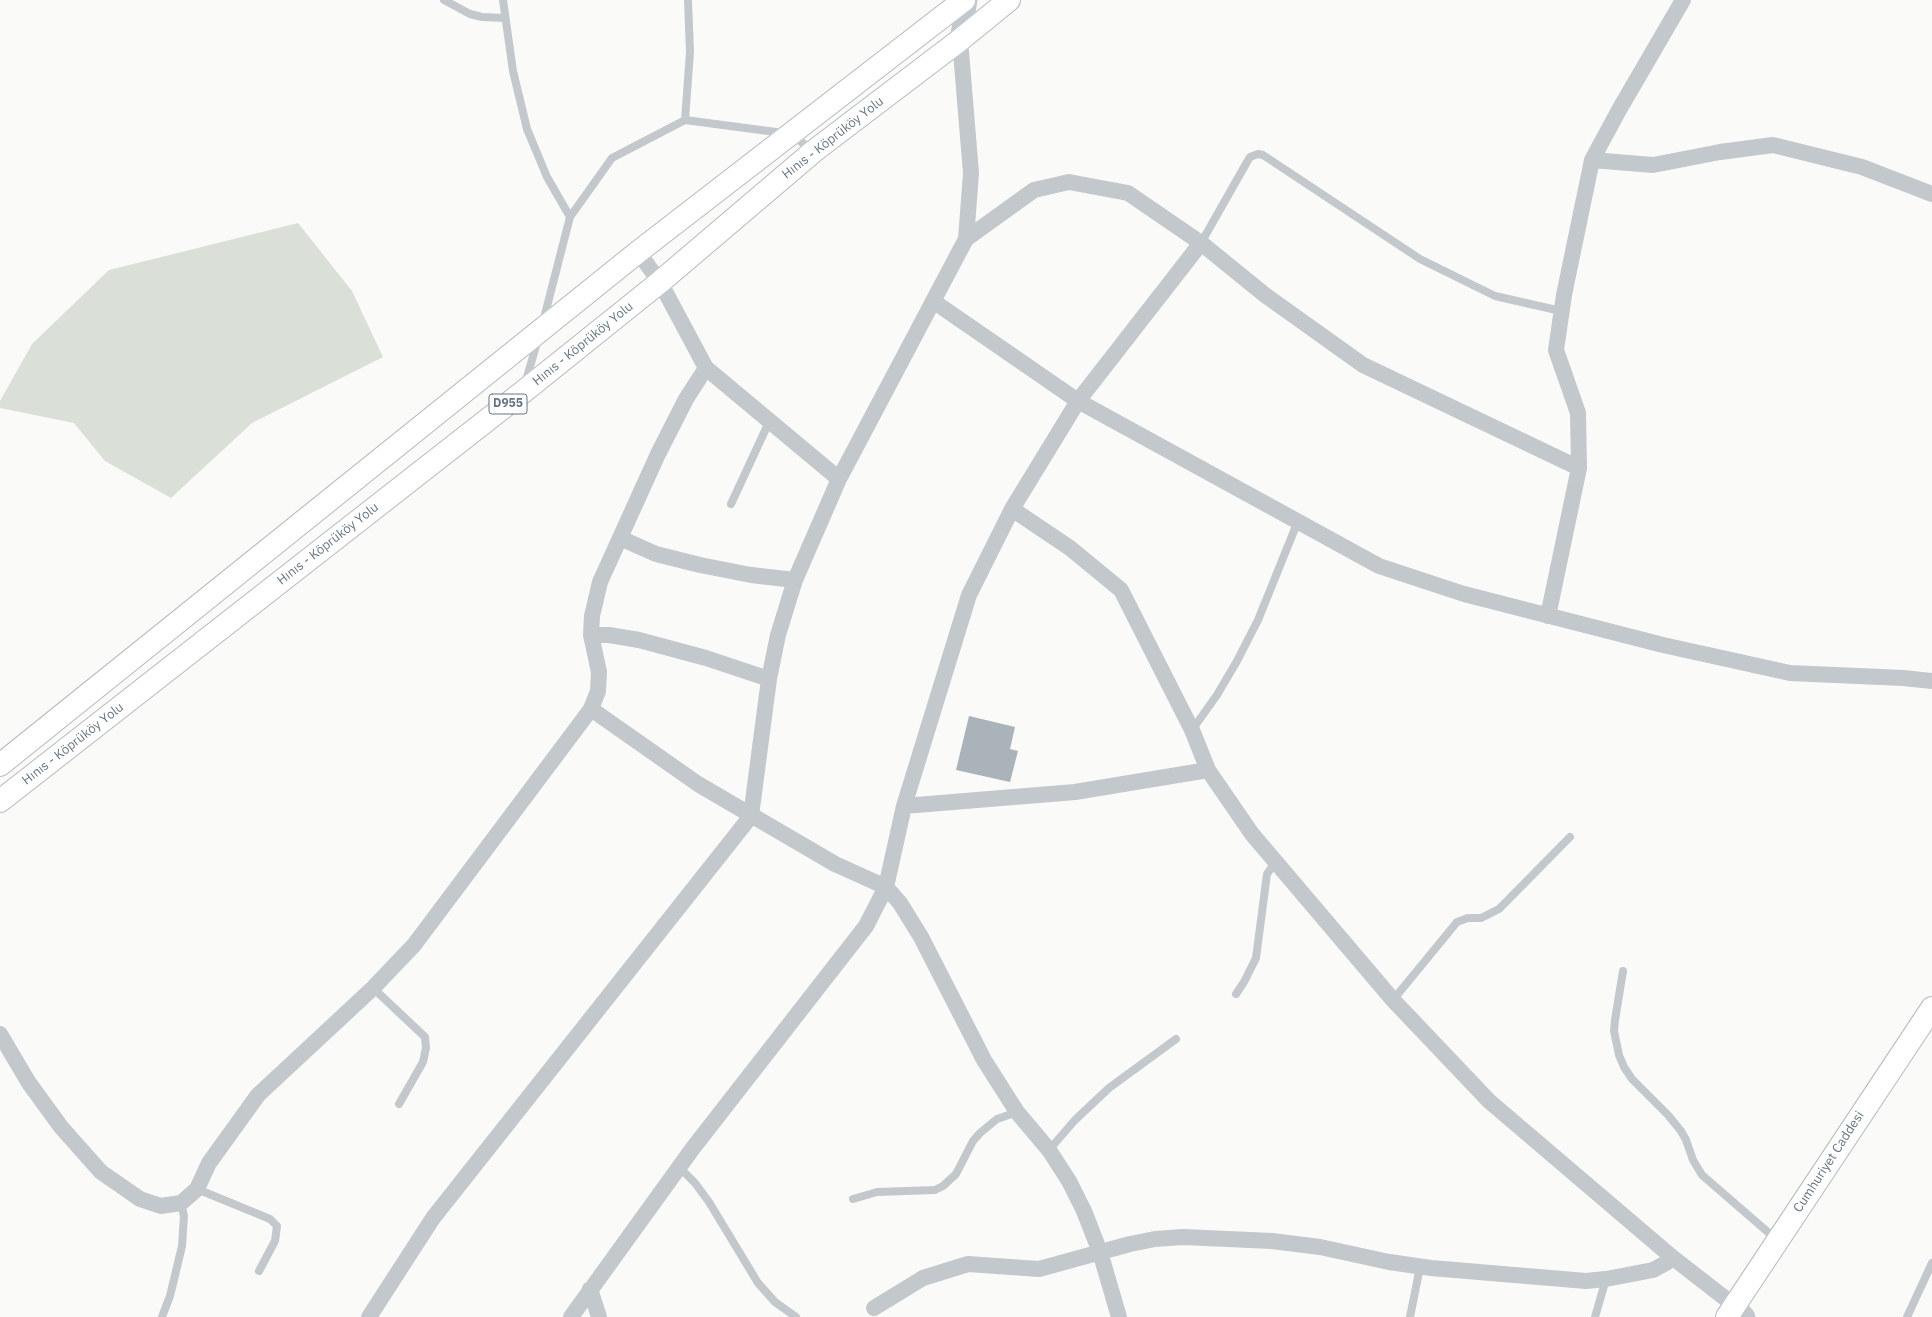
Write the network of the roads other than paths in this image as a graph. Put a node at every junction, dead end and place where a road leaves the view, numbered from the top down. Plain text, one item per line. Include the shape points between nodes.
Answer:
1 (444, 0) edge
2 (503, 0) edge
3 (688, 0) edge
4 (964, 0) edge
5 (967, 0) edge
6 (1009, 0) edge
7 (1683, 0) edge
8 (505, 18) junction
9 (960, 40) junction
10 (684, 120) junction
11 (791, 134) junction
12 (814, 151) junction
13 (1592, 160) junction
14 (1932, 194) edge
15 (570, 217) junction
16 (966, 239) junction
17 (1201, 243) junction
18 (638, 252) junction
19 (660, 282) junction
20 (933, 301) junction
21 (1562, 311) junction
22 (540, 332) junction
23 (706, 368) junction
24 (523, 392) junction
25 (1078, 401) junction
26 (769, 422) junction
27 (1580, 468) junction
28 (839, 479) junction
29 (731, 504) dead end
30 (1012, 509) junction
31 (1298, 521) junction
32 (620, 538) junction
33 (795, 580) junction
34 (1548, 616) junction
35 (591, 635) junction
36 (769, 679) junction
37 (1932, 681) edge
38 (591, 709) junction
39 (1192, 730) junction
40 (0, 765) edge
41 (1208, 770) junction
42 (0, 801) edge
43 (904, 806) junction
44 (751, 816) junction
45 (1570, 837) dead end
46 (1276, 861) junction
47 (886, 887) junction
48 (1623, 971) dead end
49 (373, 988) junction
50 (1236, 994) dead end
51 (1393, 1000) junction
52 (1932, 1008) edge
53 (0, 1034) edge
54 (1176, 1038) dead end
55 (398, 1104) dead end
56 (1017, 1112) junction
57 (1048, 1150) junction
58 (679, 1167) junction
59 (197, 1189) junction
60 (853, 1199) dead end
61 (181, 1203) junction
62 (1778, 1241) junction
63 (1100, 1252) junction
64 (1672, 1257) junction
65 (1932, 1263) edge
66 (1420, 1267) junction
67 (259, 1271) dead end
68 (1606, 1280) junction
69 (590, 1289) junction
70 (874, 1308) dead end
71 (1736, 1313) edge
72 (373, 1316) edge
73 (162, 1317) edge
74 (571, 1317) edge
75 (599, 1317) edge
76 (796, 1317) edge
77 (1119, 1317) edge
78 (1410, 1317) edge
79 (1595, 1317) edge
80 (1907, 1317) edge

1 - 8 lane via 482,18
2 - 8 lane
3 - 10 lane via 690,52
4 - 11 main road, D955
5 - 9 street
6 - 9 main road, Hınıs - Köprüköy Yolu / D955
7 - 13 street
8 - 15 lane via 513,71 527,129 547,177
9 - 12 main road, Hınıs - Köprüköy Yolu / D955
9 - 16 street via 970,173
10 - 11 lane
10 - 15 lane via 612,158
11 - 12 lane
11 - 18 main road, D955
12 - 19 main road, Hınıs - Köprüköy Yolu / D955
13 - 14 street via 1653,165 1773,145 1862,167
13 - 21 street
15 - 22 lane
16 - 17 street via 1034,190 1069,182 1128,193
16 - 20 street
17 - 21 lane via 1247,162 1258,154 1420,259 1495,296
17 - 25 street
17 - 27 street via 1266,295 1363,365
18 - 19 street
18 - 22 main road, D955
19 - 23 street
19 - 24 main road, Hınıs - Köprüköy Yolu / D955
20 - 25 street
20 - 28 street
21 - 27 street via 1556,350 1578,413
22 - 24 lane
22 - 40 main road, D955
23 - 26 street
23 - 32 street via 686,399 658,454
24 - 42 main road, Hınıs - Köprüköy Yolu / D955
25 - 30 street
25 - 31 street
26 - 28 street
26 - 29 lane
27 - 34 street
28 - 33 street
30 - 39 street via 1070,548 1121,590
30 - 43 street via 969,595
31 - 34 street via 1379,566 1464,594
31 - 39 lane via 1258,620 1217,695
32 - 33 street via 656,554 700,565
32 - 35 street via 600,582 592,616
33 - 36 street via 778,635
34 - 37 street via 1790,673
35 - 36 street via 639,640 706,658
35 - 38 street via 599,672 598,691
36 - 44 street
38 - 44 street via 698,784
38 - 49 street via 414,945
39 - 41 street
41 - 43 street via 1075,792
41 - 46 street via 1252,834
43 - 47 street
44 - 47 street via 835,864
44 - 72 street via 433,1218
45 - 51 lane via 1499,909 1481,918 1468,918 1457,922
46 - 50 lane via 1267,874 1256,958
46 - 51 street
47 - 56 street via 900,903 921,937 984,1060
47 - 58 street via 866,926
48 - 62 lane via 1614,1031 1624,1067 1632,1079 1668,1114 1681,1131 1702,1175
49 - 55 lane via 425,1037 423,1062
49 - 59 street via 258,1095 209,1163
51 - 64 street via 1489,1101
52 - 62 main road, Cumhuriyet Caddesi
53 - 61 street via 29,1083 61,1126 101,1172 140,1199 161,1206
54 - 57 lane via 1109,1088
56 - 57 street
56 - 60 lane via 996,1118 980,1133 958,1171 944,1186 936,1190 877,1192
57 - 63 street via 1069,1181
58 - 69 street
58 - 76 lane via 709,1202 758,1283 775,1302
59 - 61 street
59 - 67 lane via 270,1219 277,1226 275,1241
61 - 73 lane via 184,1216 182,1246 170,1296
62 - 71 main road, Cumhuriyet Caddesi
63 - 66 street via 1155,1239 1217,1238 1320,1247
63 - 70 street via 1039,1269 968,1264 923,1278
63 - 77 street
64 - 68 street via 1653,1270
64 - 71 street
65 - 80 lane
66 - 68 street
66 - 78 lane
68 - 79 lane
69 - 74 street
69 - 75 street

